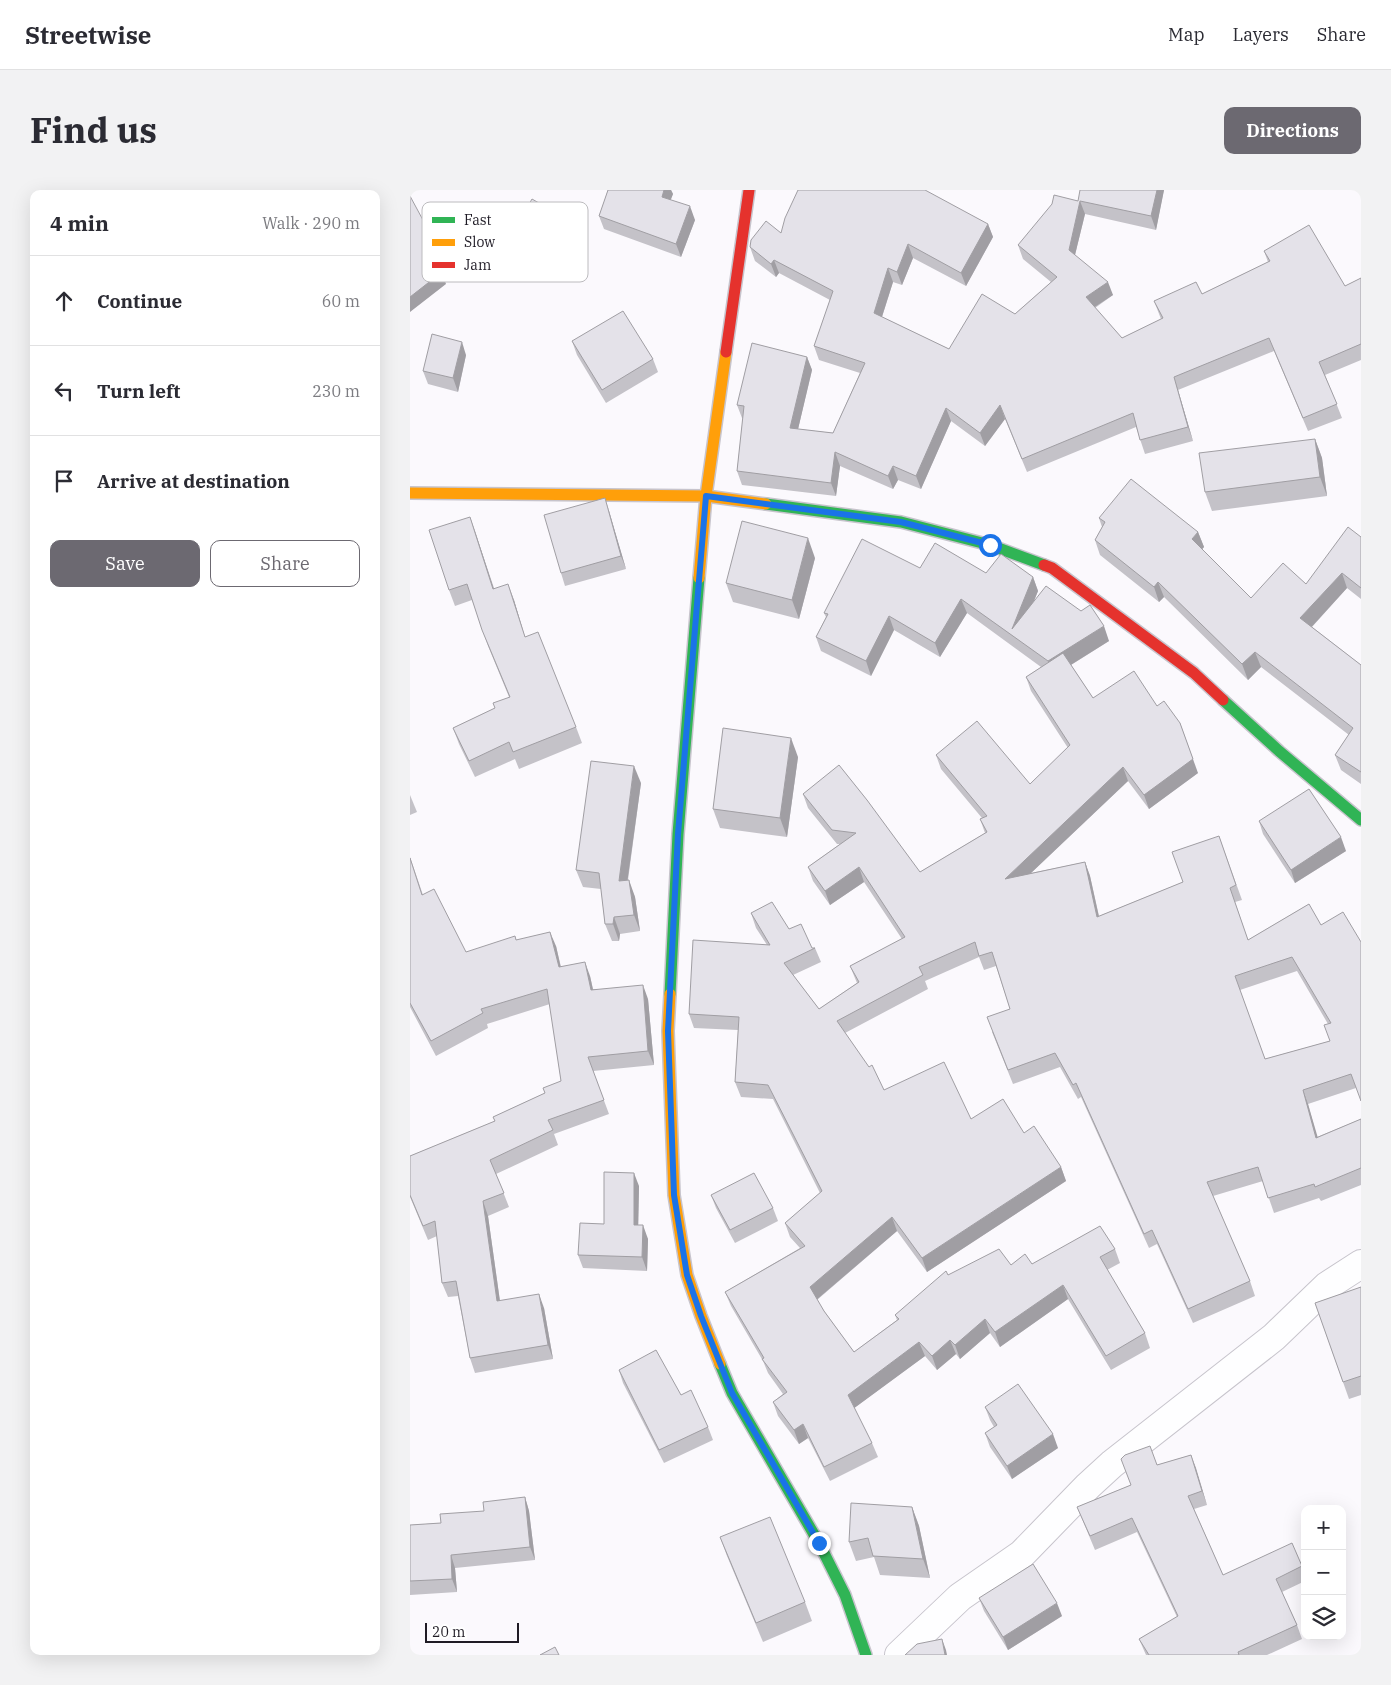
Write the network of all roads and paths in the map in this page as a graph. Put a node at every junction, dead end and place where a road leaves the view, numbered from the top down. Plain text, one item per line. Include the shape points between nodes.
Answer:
1 (749, 190) edge
2 (410, 493) edge
3 (706, 496) junction
4 (1361, 820) edge
5 (1361, 1264) edge
6 (866, 1655) edge
7 (899, 1655) edge

1 - 3 street
2 - 3 street
3 - 4 street via 901,522 990,545 1052,568 1194,674
3 - 6 street via 678,834 668,1031 674,1195 687,1275 732,1393 819,1543 845,1594
5 - 7 street via 1327,1286 1274,1337 1112,1464 1022,1554 960,1598

